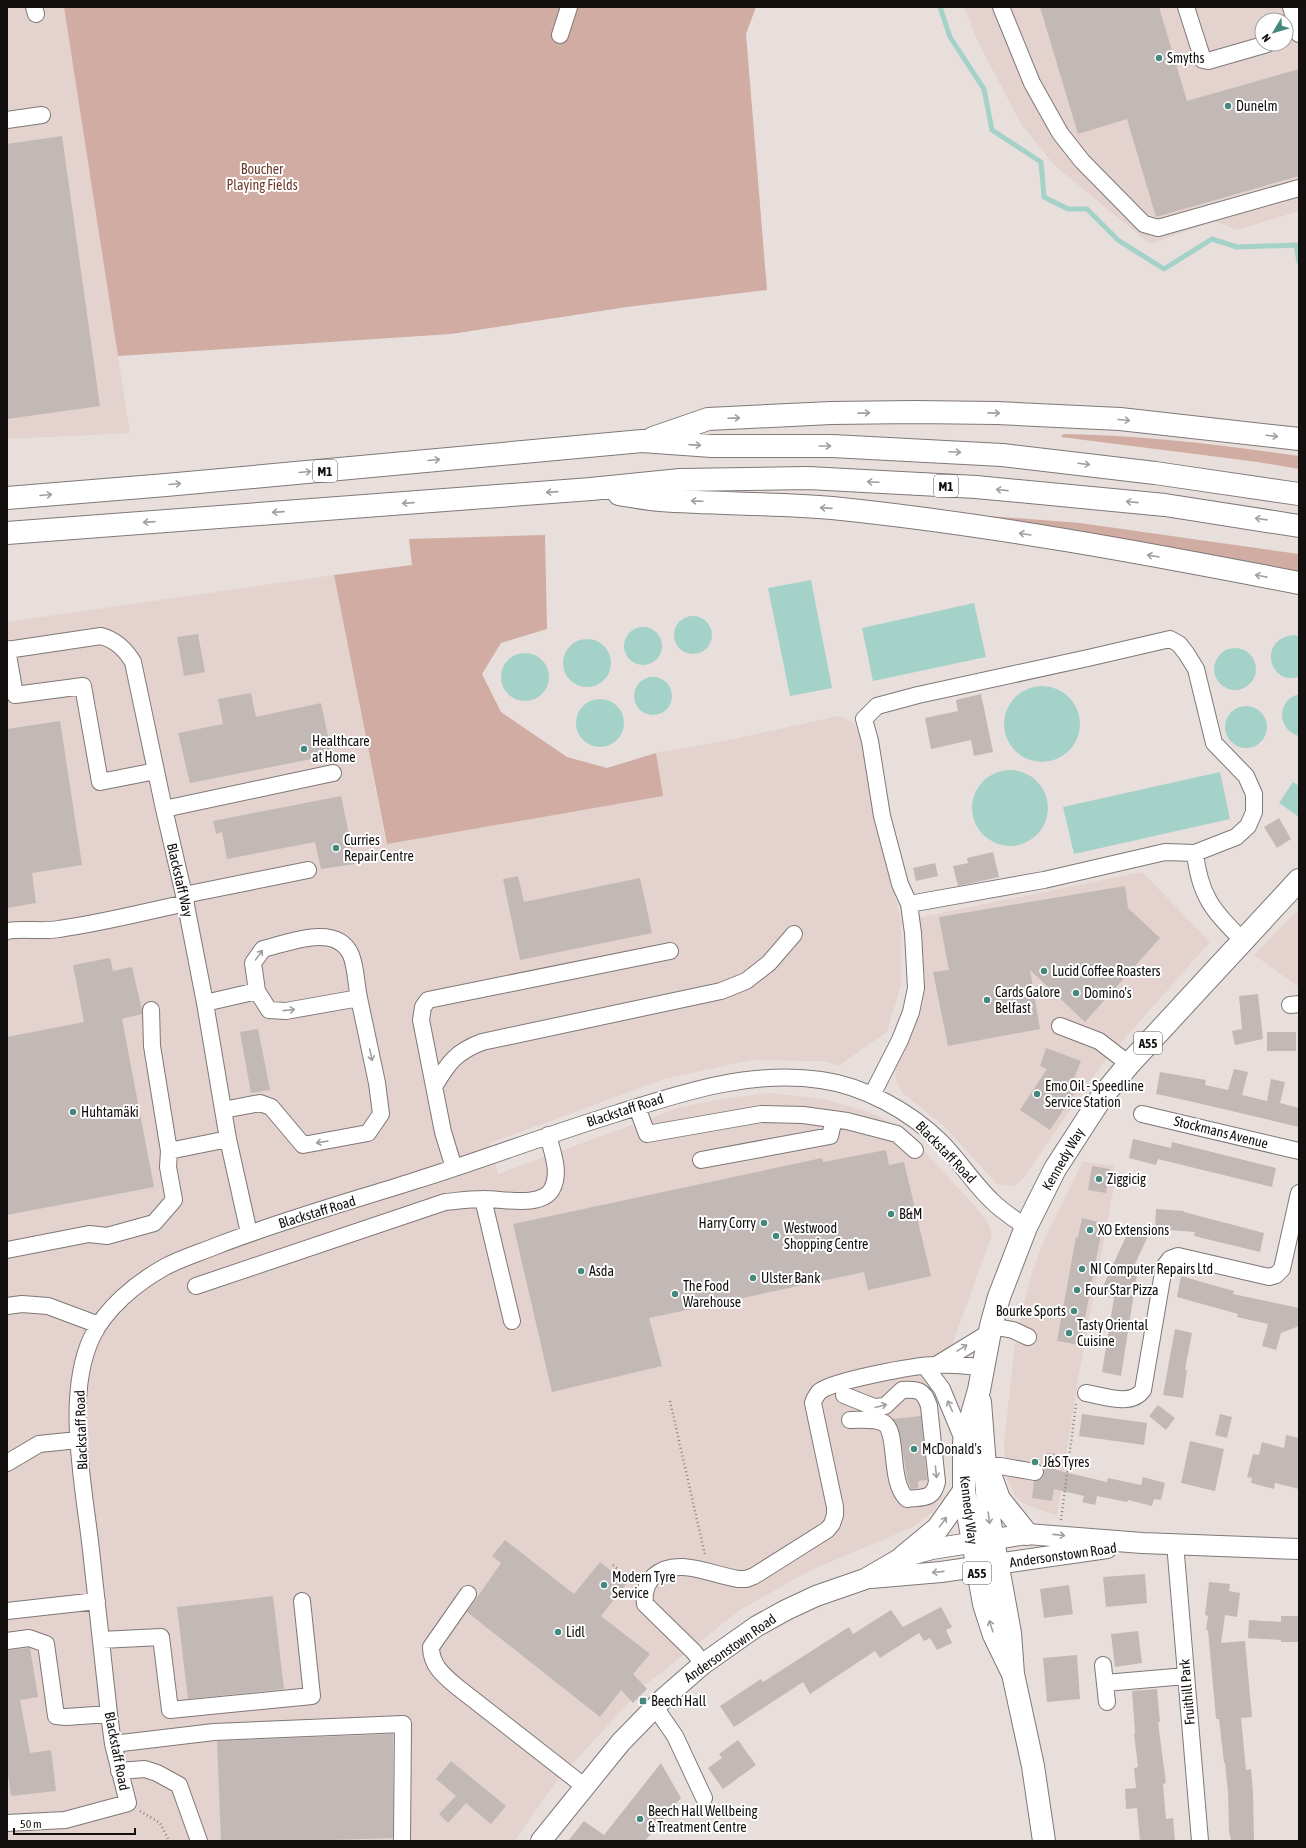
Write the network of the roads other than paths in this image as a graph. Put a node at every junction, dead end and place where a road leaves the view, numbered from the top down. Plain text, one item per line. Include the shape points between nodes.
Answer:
1 (570, 7) edge
2 (1001, 7) edge
3 (1186, 7) edge
4 (1291, 7) edge
5 (1299, 34) edge
6 (560, 35) dead end
7 (1254, 48) edge
8 (42, 115) dead end
9 (7, 120) edge
10 (1299, 188) edge
11 (1299, 439) edge
12 (642, 441) junction
13 (590, 489) junction
14 (1299, 494) edge
15 (7, 498) edge
16 (1299, 526) edge
17 (7, 532) edge
18 (1299, 584) edge
19 (7, 650) edge
20 (156, 771) junction
21 (333, 773) dead end
22 (164, 809) junction
23 (1195, 853) junction
24 (308, 870) dead end
25 (1299, 880) edge
26 (185, 899) junction
27 (909, 904) junction
28 (7, 931) edge
29 (794, 934) dead end
30 (1242, 940) junction
31 (670, 951) dead end
32 (257, 991) junction
33 (359, 998) junction
34 (205, 1003) junction
35 (151, 1010) dead end
36 (1060, 1026) dead end
37 (1129, 1064) junction
38 (435, 1086) junction
39 (872, 1095) junction
40 (637, 1107) junction
41 (223, 1110) junction
42 (1142, 1114) dead end
43 (834, 1119) junction
44 (548, 1135) junction
45 (228, 1139) junction
46 (915, 1150) dead end
47 (170, 1151) junction
48 (1299, 1151) edge
49 (701, 1160) dead end
50 (454, 1168) junction
51 (1299, 1193) edge
52 (483, 1199) junction
53 (1026, 1227) junction
54 (249, 1233) junction
55 (7, 1250) edge
56 (196, 1286) dead end
57 (7, 1306) edge
58 (512, 1322) dead end
59 (99, 1324) junction
60 (991, 1329) junction
61 (1028, 1337) dead end
62 (930, 1365) junction
63 (982, 1367) junction
64 (979, 1390) junction
65 (1086, 1393) road end
66 (844, 1395) dead end
67 (850, 1420) dead end
68 (78, 1440) junction
69 (964, 1442) junction
70 (7, 1462) edge
71 (986, 1465) junction
72 (964, 1466) junction
73 (1035, 1472) dead end
74 (964, 1491) junction
75 (1027, 1534) junction
76 (983, 1541) junction
77 (1175, 1543) junction
78 (1142, 1544) junction
79 (1299, 1549) edge
80 (903, 1557) junction
81 (987, 1566) junction
82 (865, 1579) junction
83 (468, 1594) dead end
84 (97, 1601) junction
85 (302, 1601) dead end
86 (7, 1611) edge
87 (101, 1640) junction
88 (7, 1641) edge
89 (703, 1664) junction
90 (1103, 1665) dead end
91 (1186, 1676) junction
92 (1105, 1683) junction
93 (1107, 1702) dead end
94 (655, 1707) junction
95 (109, 1714) junction
96 (113, 1744) junction
97 (119, 1771) junction
98 (584, 1786) junction
99 (704, 1798) dead end
100 (7, 1823) edge
101 (199, 1841) edge
102 (402, 1841) edge
103 (541, 1841) edge
104 (1044, 1841) edge
105 (1200, 1841) edge

1 - 6 street
2 - 10 street via 1032,83 1060,133 1082,162 1144,224 1158,228
3 - 7 street via 1203,60 1208,61
4 - 5 street
8 - 9 street
12 -> 11 highway, M1 via 708,419 914,412 1120,419
12 -> 14 highway, M1 via 712,446 832,446 1002,455 1155,473
15 -> 12 highway, M1
16 -> 13 highway, M1 via 1149,504 976,487 808,478 680,480
13 -> 17 highway, M1
18 -> 13 highway, M1 via 1191,562 926,520 824,508 659,500
19 - 20 street, Blackstaff Way via 101,636 118,644 133,662
19 - 20 street via 15,695 83,686 100,782
20 - 22 street, Blackstaff Way
21 - 22 street
22 - 26 street, Blackstaff Way
23 - 27 street via 1165,852 1044,880
23 - 27 street via 1236,837 1248,826 1254,812 1254,794 1246,776 1214,742 1196,669 1179,644 1170,639 1158,640 877,706 864,719 882,816 900,884
23 - 30 street via 1197,871 1206,897
24 - 26 street
25 - 30 highway, Kennedy Way / A55
26 - 28 street via 128,917 57,930
26 - 34 street, Blackstaff Way
27 - 39 street via 916,988 911,1012 900,1040
29 - 38 street via 769,963 746,981 721,991 482,1042 466,1049 448,1063
30 - 37 highway, Kennedy Way / A55
31 - 38 street via 428,1000 423,1007 421,1020
32 -> 33 street via 269,1010 286,1011
32 -> 33 street via 253,963 263,949 322,936 340,940 350,954
32 - 34 street
33 -> 41 street via 377,1083 380,1114 368,1134 303,1145 271,1106 260,1104
34 - 41 street, Blackstaff Way
35 - 47 street via 152,1046
36 - 37 street via 1099,1040
37 - 53 highway, Kennedy Way / A55 via 1101,1098 1062,1155
38 - 50 street via 443,1132
39 - 40 street, Blackstaff Road via 823,1080 773,1076 682,1092
39 - 53 street, Blackstaff Road via 913,1118 940,1142 991,1200
40 - 43 street via 647,1134 762,1114
40 - 44 street, Blackstaff Road
41 - 45 street, Blackstaff Way
42 - 48 street, Stockmans Avenue
43 - 46 street via 897,1134
43 - 49 street via 830,1136
44 - 50 street, Blackstaff Road
44 - 52 street via 556,1169 551,1190 540,1199 510,1202
45 - 47 street
45 - 54 street, Blackstaff Way
47 - 55 street via 168,1167 174,1200 154,1222 106,1236 89,1234
50 - 54 street, Blackstaff Road
51 - 65 street via 1282,1269 1276,1275 1269,1277 1178,1256 1170,1259 1164,1267 1143,1390 1140,1395 1129,1399
52 - 56 street via 445,1202
52 - 58 street
53 - 60 highway, Kennedy Way / A55 via 999,1297
54 - 59 street, Blackstaff Road via 166,1266 124,1297
57 - 59 street via 48,1306
59 - 68 street, Blackstaff Road via 90,1340 79,1383
60 - 61 street via 1013,1330
62 -> 60 street
60 - 63 highway, Kennedy Way / A55
62 - 63 street
69 -> 62 street
62 - 89 street via 852,1380 827,1388 819,1392 815,1398 835,1507 832,1524 827,1530 746,1579 683,1567 658,1573 651,1578 645,1587 645,1604
63 - 64 highway, Kennedy Way / A55
64 - 69 highway, Kennedy Way / A55
64 - 71 highway, Kennedy Way / A55
66 -> 67 street via 874,1407 885,1406 902,1390 915,1389 925,1396 929,1406 937,1482 935,1492 928,1497 907,1499 901,1494 897,1483 890,1431 884,1424 873,1420
68 - 70 street via 39,1444
68 - 84 street, Blackstaff Road
69 - 72 highway, Kennedy Way / A55
71 - 72 street
71 - 73 street
71 - 75 highway via 1000,1499
71 -> 76 highway, Kennedy Way / A55 via 988,1508
72 - 74 highway, Kennedy Way / A55
74 - 76 highway, Kennedy Way / A55
80 -> 74 highway via 938,1528
75 - 76 main road, Andersonstown Road
75 -> 78 main road, Andersonstown Road
76 - 80 main road, Andersonstown Road via 932,1549
76 - 81 highway, Kennedy Way / A55
77 - 78 main road, Andersonstown Road
77 - 79 main road, Andersonstown Road
77 - 91 street, Fruithill Park
78 - 81 main road, Andersonstown Road
80 - 82 main road, Andersonstown Road
81 -> 82 main road, Andersonstown Road
81 - 104 highway, Kennedy Way / A55 via 1010,1633 1013,1674 1033,1766
82 - 89 main road, Andersonstown Road via 816,1596 786,1610 757,1626
83 - 98 street via 431,1647 431,1657 435,1664 456,1686
84 - 86 street
84 - 87 street, Blackstaff Road
85 - 87 street via 312,1696 170,1710 161,1637
87 - 95 street, Blackstaff Road
88 - 95 street via 29,1638 46,1644 56,1716
89 - 94 main road, Andersonstown Road
90 - 92 street
91 - 92 street
91 - 105 street, Fruithill Park
92 - 93 street
94 - 98 main road, Andersonstown Road
94 - 99 street via 675,1736
95 - 96 street, Blackstaff Road
96 - 97 street, Blackstaff Road
96 - 102 street via 214,1732 402,1724
97 - 100 street, Blackstaff Road via 128,1803 65,1820
97 - 101 street via 145,1769 179,1785
98 - 103 main road, Andersonstown Road

